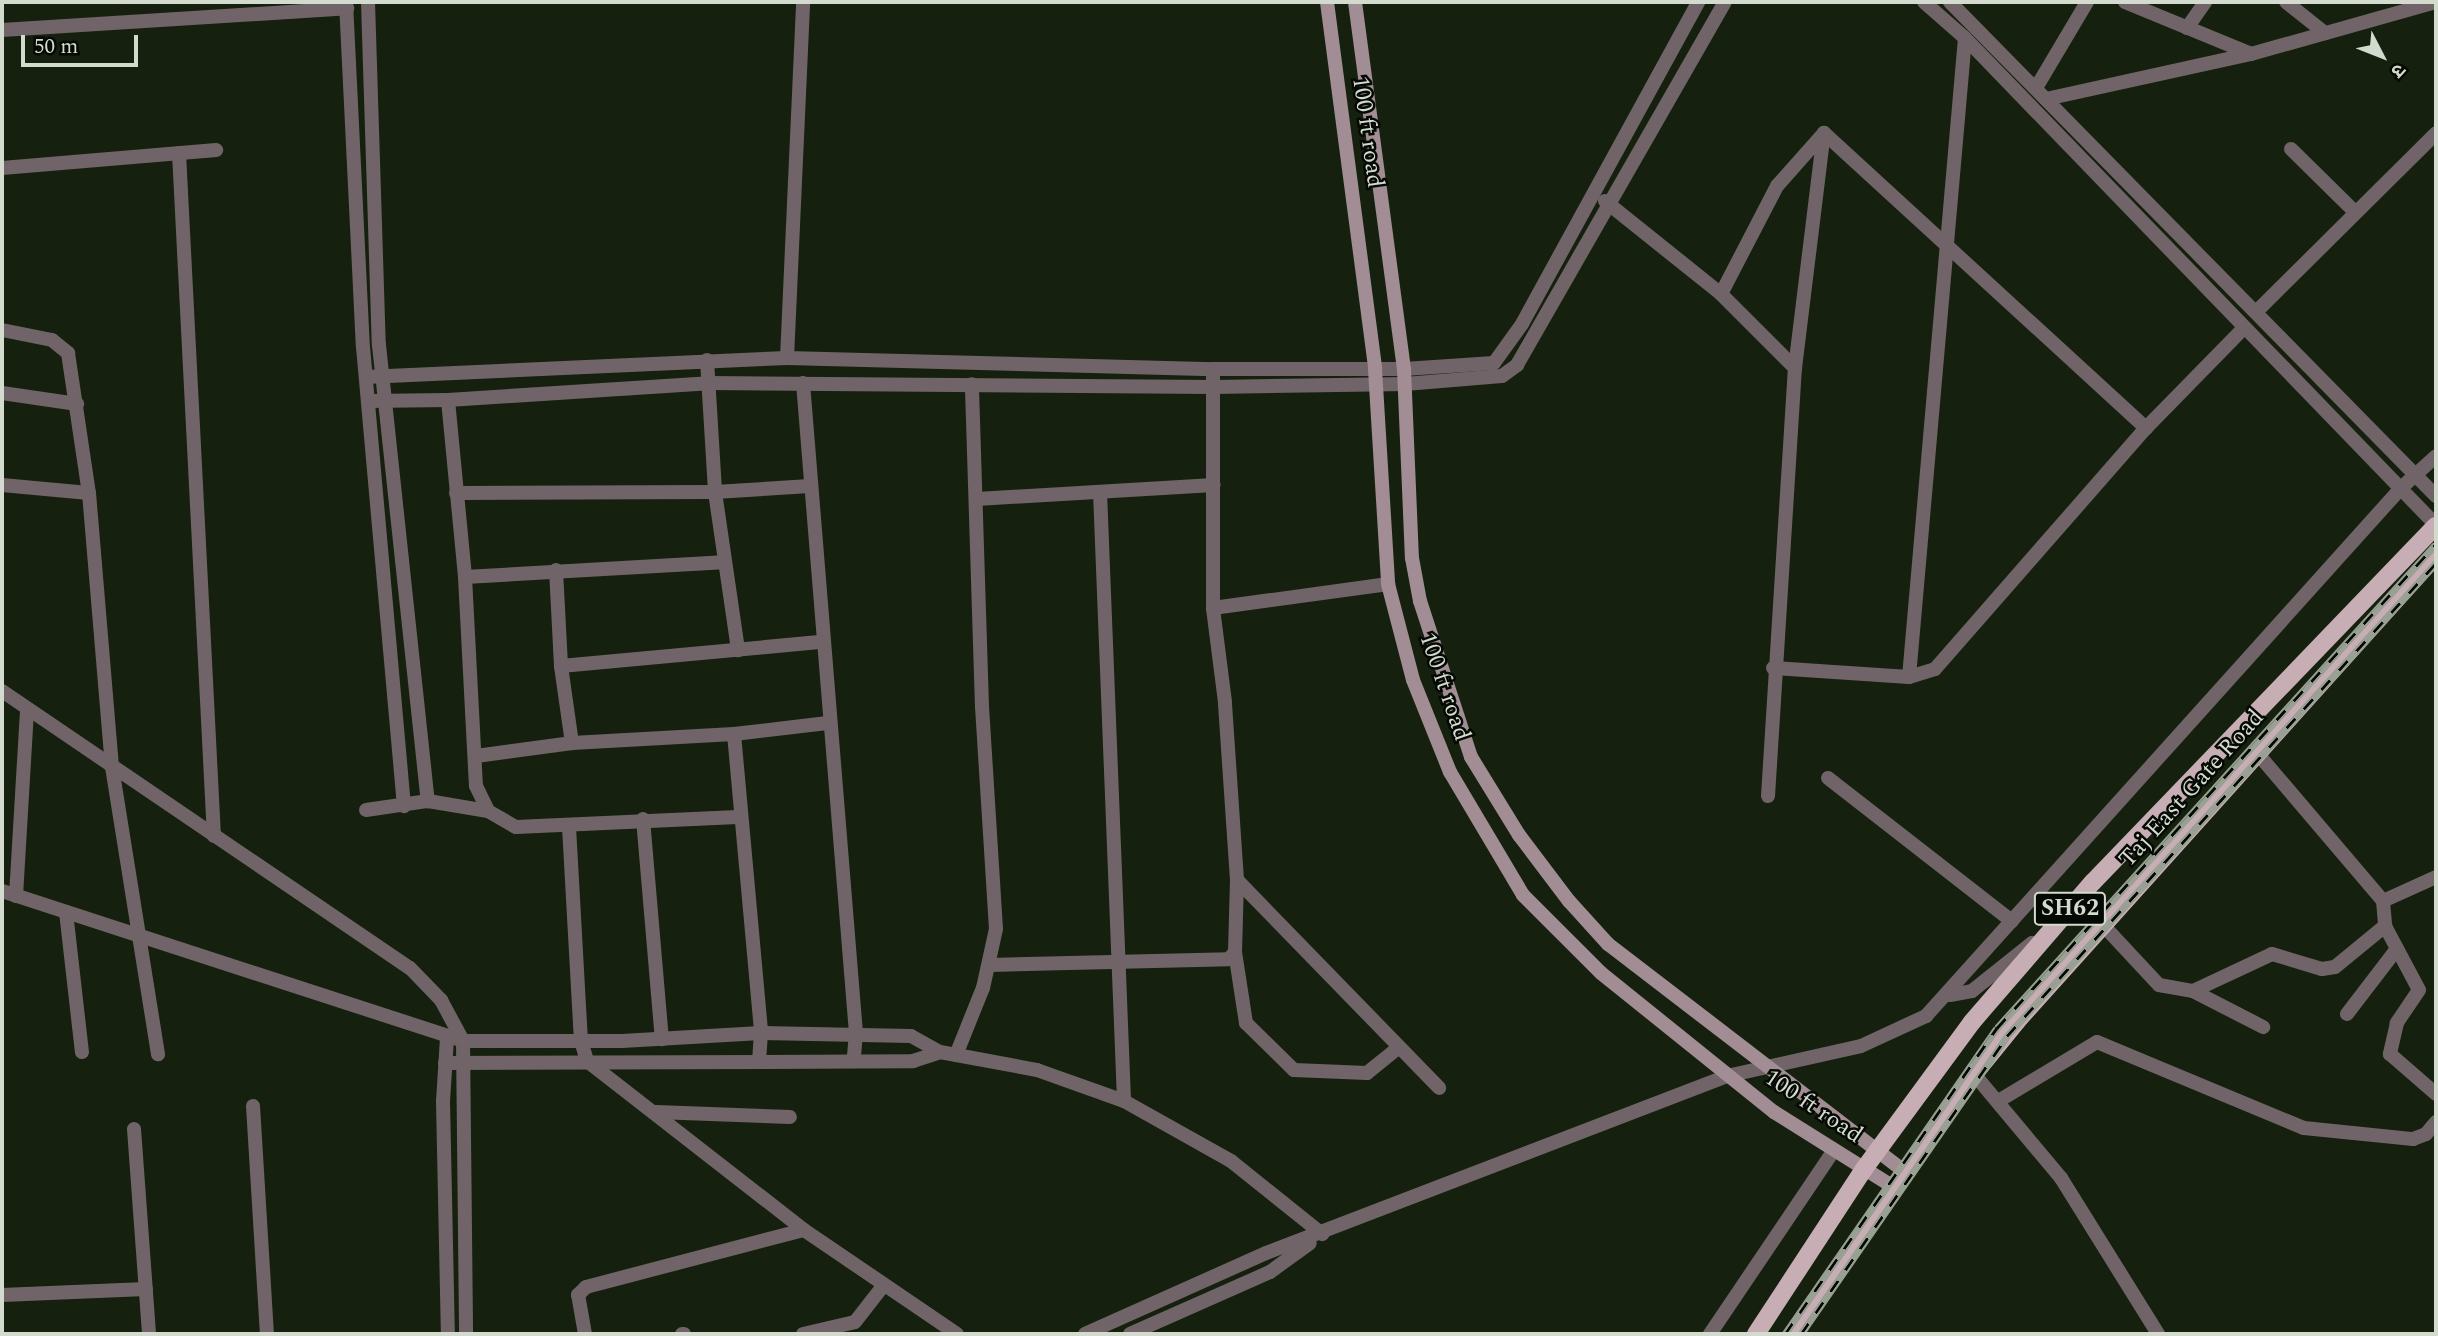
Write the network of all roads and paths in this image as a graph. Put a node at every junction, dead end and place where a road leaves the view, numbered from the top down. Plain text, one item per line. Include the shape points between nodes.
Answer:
1 (368, 2) edge
2 (803, 2) edge
3 (1327, 2) edge
4 (1355, 2) edge
5 (1698, 2) edge
6 (1725, 2) edge
7 (1924, 2) edge
8 (1950, 2) edge
9 (2087, 2) edge
10 (2125, 2) edge
11 (2205, 2) edge
12 (2286, 2) edge
13 (2434, 4) edge
14 (346, 5) edge
15 (2188, 28) junction
16 (2, 30) edge
17 (2325, 33) junction
18 (1965, 38) junction
19 (2251, 54) junction
20 (2041, 93) junction
21 (1824, 133) junction
22 (2436, 134) edge
23 (2291, 149) dead end
24 (216, 150) dead end
25 (179, 153) junction
26 (2, 168) edge
27 (1595, 193) junction
28 (1610, 204) junction
29 (2354, 211) junction
30 (1946, 242) junction
31 (1721, 294) junction
32 (2256, 312) junction
33 (2243, 329) junction
34 (2, 330) edge
35 (787, 358) junction
36 (707, 360) junction
37 (1796, 368) junction
38 (1213, 369) junction
39 (382, 375) junction
40 (1376, 375) junction
41 (366, 377) junction
42 (1405, 377) junction
43 (708, 383) junction
44 (803, 383) junction
45 (972, 384) junction
46 (1214, 387) junction
47 (2, 393) edge
48 (448, 400) junction
49 (368, 401) junction
50 (384, 403) junction
51 (77, 404) junction
52 (2146, 428) junction
53 (2436, 456) edge
54 (2414, 475) junction
55 (2, 485) edge
56 (1214, 485) junction
57 (810, 486) junction
58 (2401, 488) junction
59 (715, 492) junction
60 (1100, 492) junction
61 (456, 493) junction
62 (89, 494) junction
63 (2436, 496) edge
64 (977, 499) junction
65 (2436, 525) edge
66 (2436, 555) edge
67 (723, 562) junction
68 (556, 570) junction
69 (465, 577) junction
70 (1388, 584) junction
71 (1213, 608) junction
72 (822, 642) junction
73 (737, 650) junction
74 (561, 666) junction
75 (1773, 668) junction
76 (1909, 677) junction
77 (2, 691) edge
78 (27, 710) junction
79 (828, 723) junction
80 (734, 734) junction
81 (572, 743) junction
82 (2258, 754) junction
83 (476, 756) junction
84 (112, 767) junction
85 (1828, 778) dead end
86 (1768, 796) dead end
87 (428, 801) junction
88 (404, 806) junction
89 (366, 810) dead end
90 (488, 811) junction
91 (738, 817) junction
92 (643, 819) junction
93 (569, 827) junction
94 (214, 836) junction
95 (2436, 877) edge
96 (1237, 880) junction
97 (2093, 882) junction
98 (9, 893) edge
99 (2384, 901) junction
100 (66, 912) junction
101 (2012, 921) junction
102 (2103, 925) junction
103 (2385, 926) junction
104 (137, 933) junction
105 (2396, 950) junction
106 (1235, 952) junction
107 (1118, 964) junction
108 (990, 965) junction
109 (2193, 990) junction
110 (1950, 995) junction
111 (2347, 1014) dead end
112 (2263, 1027) dead end
113 (761, 1033) junction
114 (856, 1033) junction
115 (447, 1038) junction
116 (662, 1039) junction
117 (463, 1041) junction
118 (581, 1041) junction
119 (1398, 1048) junction
120 (82, 1052) dead end
121 (940, 1052) junction
122 (158, 1054) dead end
123 (956, 1055) junction
124 (855, 1058) junction
125 (759, 1059) junction
126 (587, 1060) junction
127 (445, 1063) junction
128 (463, 1063) junction
129 (1772, 1068) junction
130 (1974, 1074) junction
131 (1727, 1076) junction
132 (1438, 1088) dead end
133 (2436, 1094) edge
134 (2000, 1100) junction
135 (1124, 1101) junction
136 (253, 1106) dead end
137 (656, 1112) junction
138 (790, 1117) dead end
139 (2436, 1122) edge
140 (134, 1129) dead end
141 (1834, 1150) junction
142 (1878, 1150) junction
143 (1864, 1168) junction
144 (1906, 1173) junction
145 (1895, 1188) junction
146 (804, 1230) junction
147 (1322, 1234) junction
148 (883, 1286) junction
149 (146, 1289) junction
150 (2, 1295) edge
151 (149, 1334) edge
152 (267, 1334) edge
153 (448, 1334) edge
154 (466, 1334) edge
155 (585, 1334) edge
156 (803, 1334) edge
157 (957, 1334) edge
158 (1085, 1334) edge
159 (1130, 1334) edge
160 (1710, 1334) edge
161 (1755, 1334) edge
162 (1794, 1334) edge
163 (2158, 1334) edge

1 - 39 street
2 - 35 street
3 - 40 main road, 100 ft road
4 - 42 main road, 100 ft road
5 - 27 street
6 - 28 street
7 - 18 street
8 - 20 street
9 - 20 street
10 - 15 street
11 - 15 street
12 - 17 street
13 - 17 street
14 - 16 street
14 - 41 street
15 - 19 street
17 - 19 street
18 - 30 street
18 - 33 street
19 - 20 street
20 - 32 street
21 - 30 street
21 - 31 street via 1777,186
21 - 37 street
22 - 29 street
23 - 29 street
24 - 25 street
25 - 26 street
25 - 94 street
27 - 28 street
27 - 42 street via 1501,357 1494,363
28 - 31 street
28 - 42 street via 1509,373
29 - 32 street
30 - 52 street
30 - 76 street
31 - 37 street
32 - 54 street
33 - 52 street
33 - 58 street
34 - 51 street via 64,346
35 - 36 street
35 - 38 street
36 - 39 street
36 - 43 street
37 - 75 street
38 - 40 street
38 - 46 street
39 - 41 street
39 - 50 street
40 - 42 street
40 - 46 street
40 - 70 main road, 100 ft road
41 - 49 street
42 - 129 main road, 100 ft road via 1412,558 1420,601 1471,757 1519,835 1608,944
43 - 44 street
43 - 48 street
43 - 59 street
44 - 45 street
44 - 57 street
45 - 46 street
45 - 64 street
46 - 56 street
47 - 51 street
48 - 50 street
48 - 61 street
49 - 50 street
49 - 88 street
50 - 87 street
51 - 62 street
52 - 76 street via 1935,669
53 - 54 street
54 - 58 street
54 - 63 street
55 - 62 street
56 - 60 street
56 - 71 street
57 - 59 street
57 - 72 street
58 - 65 street
58 - 101 street
59 - 61 street
59 - 67 street
60 - 64 street
60 - 107 street via 1112,702
61 - 69 street
62 - 84 street
64 - 108 street via 982,707 996,929
65 - 97 main road, SH62
66 - 82 main road, Taj East Gate Road / SH62
67 - 68 street
67 - 73 street
68 - 69 street
68 - 74 street
69 - 83 street
70 - 71 street
70 - 131 main road, 100 ft road via 1413,680 1450,772 1523,895 1601,974
71 - 96 street via 1225,702
72 - 73 street
72 - 79 street
73 - 74 street
74 - 81 street
75 - 76 street
75 - 86 street
77 - 78 street
78 - 84 street
78 - 98 street
79 - 80 street
79 - 114 street
80 - 81 street
80 - 91 street
81 - 83 street
82 - 99 street
82 - 102 main road, Taj East Gate Road / SH62
83 - 90 street via 477,792
84 - 94 street
84 - 104 street
85 - 101 street
87 - 88 street
87 - 90 street
88 - 89 street
90 - 93 street via 516,827
91 - 92 street
91 - 113 street
92 - 93 street
92 - 116 street
93 - 118 street
94 - 117 street via 410,968 441,1000
95 - 99 street
96 - 106 street
96 - 119 street
97 - 110 street via 2003,968 1966,995
97 - 142 main road, SH62 via 1972,1022
98 - 100 street
99 - 103 street
100 - 104 street
100 - 120 street
101 - 110 street
102 - 109 street via 2159,985
102 - 130 main road, Taj East Gate Road / SH62
103 - 105 street
103 - 109 street via 2335,967 2322,969 2272,954
104 - 115 street
104 - 122 street
105 - 111 street
105 - 133 street via 2419,990 2397,1023 2390,1054
106 - 107 street via 1229,959
106 - 119 street via 1246,1023 1294,1070 1367,1073
107 - 108 street
107 - 135 street
108 - 123 street
109 - 112 street
110 - 129 street via 1904,1030
113 - 114 street
113 - 116 street
113 - 125 street
114 - 121 street via 911,1037
114 - 124 street
115 - 117 street
115 - 127 street
116 - 118 street
117 - 118 street
117 - 128 street
118 - 126 street
119 - 132 street
121 - 123 street
121 - 124 street via 913,1061
123 - 135 street via 1037,1070
124 - 125 street
125 - 126 street
126 - 128 street
126 - 137 street
127 - 128 street
127 - 153 street
128 - 154 street
129 - 131 street
129 - 142 main road, 100 ft road
130 - 134 street
130 - 144 main road, Taj East Gate Road / SH62
131 - 141 main road, 100 ft road
131 - 147 street via 1513,1155
134 - 139 street via 2097,1042 2304,1128 2413,1139 2426,1134
134 - 163 street via 2062,1178
135 - 147 street via 1231,1161
136 - 152 street
137 - 138 street
137 - 146 street
140 - 149 street
141 - 143 main road, 100 ft road
141 - 160 street
142 - 143 main road, SH62
142 - 144 main road, 100 ft road
143 - 145 main road, 100 ft road
143 - 161 main road, SH62
144 - 145 main road, Taj East Gate Road / SH62
145 - 162 main road, Taj East Gate Road / SH62
146 - 148 street
146 - 155 street via 586,1287 579,1295
147 - 158 street via 1266,1253
147 - 159 street via 1270,1272
148 - 156 street via 856,1322
148 - 157 street
149 - 150 street
149 - 151 street

